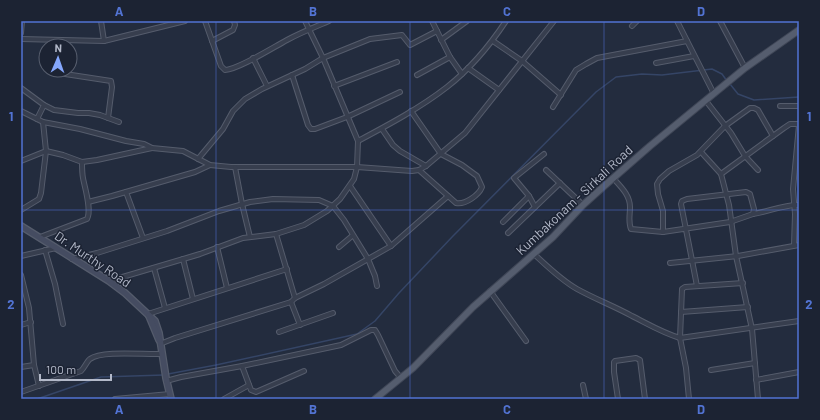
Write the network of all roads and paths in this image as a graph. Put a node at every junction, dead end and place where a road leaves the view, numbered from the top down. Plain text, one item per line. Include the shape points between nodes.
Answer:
1 (22, 21) edge
2 (101, 21) edge
3 (186, 21) edge
4 (205, 21) edge
5 (234, 21) edge
6 (305, 21) edge
7 (329, 21) edge
8 (432, 21) edge
9 (467, 21) edge
10 (506, 21) edge
11 (554, 21) edge
12 (638, 21) edge
13 (677, 21) edge
14 (720, 21) edge
15 (632, 26) dead end
16 (309, 30) junction
17 (799, 30) edge
18 (437, 31) junction
19 (21, 33) edge
20 (21, 39) edge
21 (441, 40) junction
22 (104, 41) junction
23 (212, 41) junction
24 (493, 41) junction
25 (687, 41) junction
26 (694, 56) junction
27 (450, 57) junction
28 (253, 58) junction
29 (323, 58) junction
30 (522, 61) junction
31 (397, 62) dead end
32 (656, 64) dead end
33 (468, 68) junction
34 (745, 68) junction
35 (462, 74) junction
36 (292, 75) junction
37 (417, 75) dead end
38 (78, 76) edge
39 (267, 86) junction
40 (334, 86) junction
41 (21, 88) edge
42 (499, 90) junction
43 (400, 92) dead end
44 (714, 94) junction
45 (560, 95) junction
46 (706, 101) junction
47 (44, 105) junction
48 (780, 106) dead end
49 (799, 106) edge
50 (553, 107) dead end
51 (411, 111) junction
52 (21, 112) edge
53 (347, 117) junction
54 (108, 118) junction
55 (37, 119) junction
56 (43, 122) junction
57 (119, 122) dead end
58 (799, 124) edge
59 (725, 126) junction
60 (382, 129) junction
61 (773, 136) junction
62 (358, 141) junction
63 (798, 142) edge
64 (152, 148) junction
65 (46, 151) junction
66 (701, 152) junction
67 (441, 154) junction
68 (544, 154) dead end
69 (745, 156) junction
70 (198, 159) junction
71 (21, 161) edge
72 (82, 162) junction
73 (210, 165) junction
74 (357, 166) junction
75 (426, 166) junction
76 (235, 167) junction
77 (419, 170) junction
78 (546, 170) dead end
79 (758, 170) dead end
80 (797, 173) edge
81 (721, 174) junction
82 (613, 178) junction
83 (560, 183) junction
84 (350, 186) junction
85 (126, 192) junction
86 (726, 194) junction
87 (448, 196) junction
88 (529, 196) junction
89 (88, 202) junction
90 (242, 204) junction
91 (583, 204) junction
92 (796, 205) edge
93 (333, 206) junction
94 (535, 207) junction
95 (21, 210) edge
96 (753, 214) junction
97 (503, 222) dead end
98 (730, 222) junction
99 (21, 226) edge
100 (685, 229) junction
101 (663, 232) junction
102 (508, 233) dead end
103 (276, 234) junction
104 (250, 236) junction
105 (352, 236) junction
106 (40, 237) junction
107 (143, 238) junction
108 (797, 245) edge
109 (391, 246) junction
110 (339, 247) dead end
111 (56, 248) junction
112 (217, 248) junction
113 (45, 250) junction
114 (534, 254) junction
115 (21, 256) edge
116 (736, 256) junction
117 (72, 259) junction
118 (183, 259) junction
119 (368, 259) junction
120 (692, 260) junction
121 (670, 263) dead end
122 (154, 268) junction
123 (287, 269) junction
124 (21, 275) edge
125 (109, 281) junction
126 (743, 283) junction
127 (377, 286) dead end
128 (697, 286) junction
129 (228, 288) junction
130 (490, 292) junction
131 (193, 298) junction
132 (295, 298) junction
133 (290, 302) junction
134 (748, 307) junction
135 (165, 308) junction
136 (681, 312) junction
137 (333, 313) dead end
138 (148, 315) junction
139 (799, 321) edge
140 (31, 322) junction
141 (63, 324) dead end
142 (21, 325) edge
143 (300, 325) junction
144 (752, 329) junction
145 (279, 332) dead end
146 (680, 338) junction
147 (526, 341) dead end
148 (160, 343) junction
149 (162, 354) junction
150 (755, 363) junction
151 (34, 365) junction
152 (242, 366) junction
153 (21, 367) edge
154 (712, 370) dead end
155 (304, 371) dead end
156 (799, 372) edge
157 (401, 378) junction
158 (166, 380) junction
159 (756, 380) junction
160 (248, 385) junction
161 (583, 385) dead end
162 (39, 386) junction
163 (21, 392) edge
164 (170, 397) edge
165 (115, 399) edge
166 (224, 399) edge
167 (375, 399) edge
168 (586, 399) edge
169 (618, 399) edge
170 (646, 399) edge
171 (689, 399) edge
172 (758, 399) edge

1 - 19 street
2 - 22 street
3 - 22 street
4 - 23 street
5 - 23 street via 233,30
6 - 16 street
7 - 16 street
8 - 18 street
9 - 21 street
10 - 24 street
11 - 30 street
12 - 15 street
13 - 25 street
14 - 34 street
16 - 28 street
16 - 29 street
17 - 34 main road, Kumbakonam - Sirkali Road
18 - 21 street
18 - 29 street via 410,45 402,35 370,39
20 - 22 street
21 - 27 street
23 - 28 street via 221,66 225,70
24 - 30 street
24 - 33 street
25 - 26 street
25 - 45 street via 597,58 576,70
26 - 32 street
26 - 44 street
27 - 35 street
27 - 37 street
28 - 39 street
29 - 36 street
29 - 40 street
30 - 42 street
30 - 45 street
31 - 40 street
33 - 35 street
33 - 42 street
34 - 44 main road, Kumbakonam - Sirkali Road
35 - 51 street via 448,87
36 - 39 street
36 - 53 street via 309,128 315,129
38 - 54 street via 111,81
39 - 70 street via 245,99
40 - 53 street
41 - 47 street
42 - 67 street via 465,134
43 - 53 street
44 - 46 main road, Kumbakonam - Sirkali Road
45 - 50 street
46 - 59 street
46 - 82 main road, Kumbakonam - Sirkali Road
47 - 54 street via 54,110 89,113
47 - 55 street
48 - 49 street
51 - 60 street
51 - 67 street
52 - 55 street
53 - 62 street
54 - 57 street
55 - 56 street
56 - 64 street via 144,144
56 - 65 street
58 - 61 street via 790,124
58 - 63 street
59 - 61 street via 750,108 754,108 758,110
59 - 66 street
59 - 69 street
60 - 62 street
60 - 75 street via 400,151
61 - 69 street
62 - 74 street
63 - 80 street
64 - 70 street via 183,151
64 - 72 street
65 - 71 street
65 - 72 street
65 - 95 street via 39,199
66 - 81 street
66 - 101 street via 669,171 657,184 663,211
67 - 75 street
67 - 87 street via 477,176 482,186 481,191 465,203 456,203
68 - 88 street via 514,178
69 - 79 street
69 - 81 street
70 - 73 street
72 - 89 street
73 - 76 street
73 - 85 street via 195,172
74 - 76 street
74 - 77 street
74 - 84 street
75 - 77 street
76 - 90 street
77 - 87 street
78 - 83 street
80 - 92 street
81 - 86 street
82 - 91 main road, Kumbakonam - Sirkali Road
82 - 101 street via 628,195 631,229
83 - 91 street
83 - 94 street
84 - 93 street
84 - 109 street
85 - 89 street
85 - 107 street
86 - 96 street via 750,194
86 - 98 street
86 - 100 street via 682,201
87 - 109 street
88 - 94 street
88 - 97 street
89 - 106 street via 87,219
90 - 93 street via 273,199 311,199
90 - 104 street
90 - 107 street
91 - 114 main road, Kumbakonam - Sirkali Road
92 - 96 street
92 - 108 street
93 - 103 street via 304,225
93 - 105 street
94 - 102 street
96 - 98 street
98 - 100 street
98 - 116 street
99 - 106 main road, Dr. Murthy Road
100 - 101 street
100 - 120 street
103 - 104 street
103 - 123 street
104 - 112 street
105 - 110 street
105 - 119 street
106 - 111 main road, Dr. Murthy Road
107 - 117 street
108 - 116 street
109 - 119 street
111 - 113 street
111 - 117 main road, Dr. Murthy Road
112 - 118 street
112 - 129 street
113 - 115 street
113 - 141 street
114 - 130 main road, Kumbakonam - Sirkali Road
114 - 146 street via 575,288 650,326
116 - 120 street
116 - 126 street
117 - 125 main road, Dr. Murthy Road
118 - 122 street
118 - 131 street
119 - 127 street
119 - 132 street
120 - 121 street
120 - 128 street
122 - 125 street
122 - 135 street
123 - 129 street
123 - 132 street
124 - 140 street
125 - 138 main road, Dr. Murthy Road
126 - 128 street
126 - 134 street
128 - 136 street via 683,288
129 - 131 street
130 - 147 street
130 - 157 main road, Kumbakonam - Sirkali Road
131 - 135 street
132 - 133 street
133 - 143 street
133 - 148 street
134 - 136 street
134 - 144 street
135 - 138 street
136 - 146 street
137 - 143 street
138 - 148 main road, Dr. Murthy Road
139 - 144 street
140 - 142 street
140 - 151 street
143 - 145 street
144 - 146 street
144 - 150 street
146 - 171 street
148 - 149 main road, Dr. Murthy Road
149 - 158 main road, Dr. Murthy Road
149 - 162 street via 94,356 81,371
150 - 154 street
150 - 159 street
151 - 153 street
151 - 162 street
152 - 157 street via 341,345 375,330
152 - 158 street
152 - 160 street
155 - 160 street via 256,392
156 - 159 street
157 - 167 main road, Kumbakonam - Sirkali Road
158 - 164 main road, Dr. Murthy Road
159 - 172 street
160 - 166 street
161 - 168 street
162 - 163 street
164 - 165 street
169 - 170 street via 614,362 636,358 640,360

